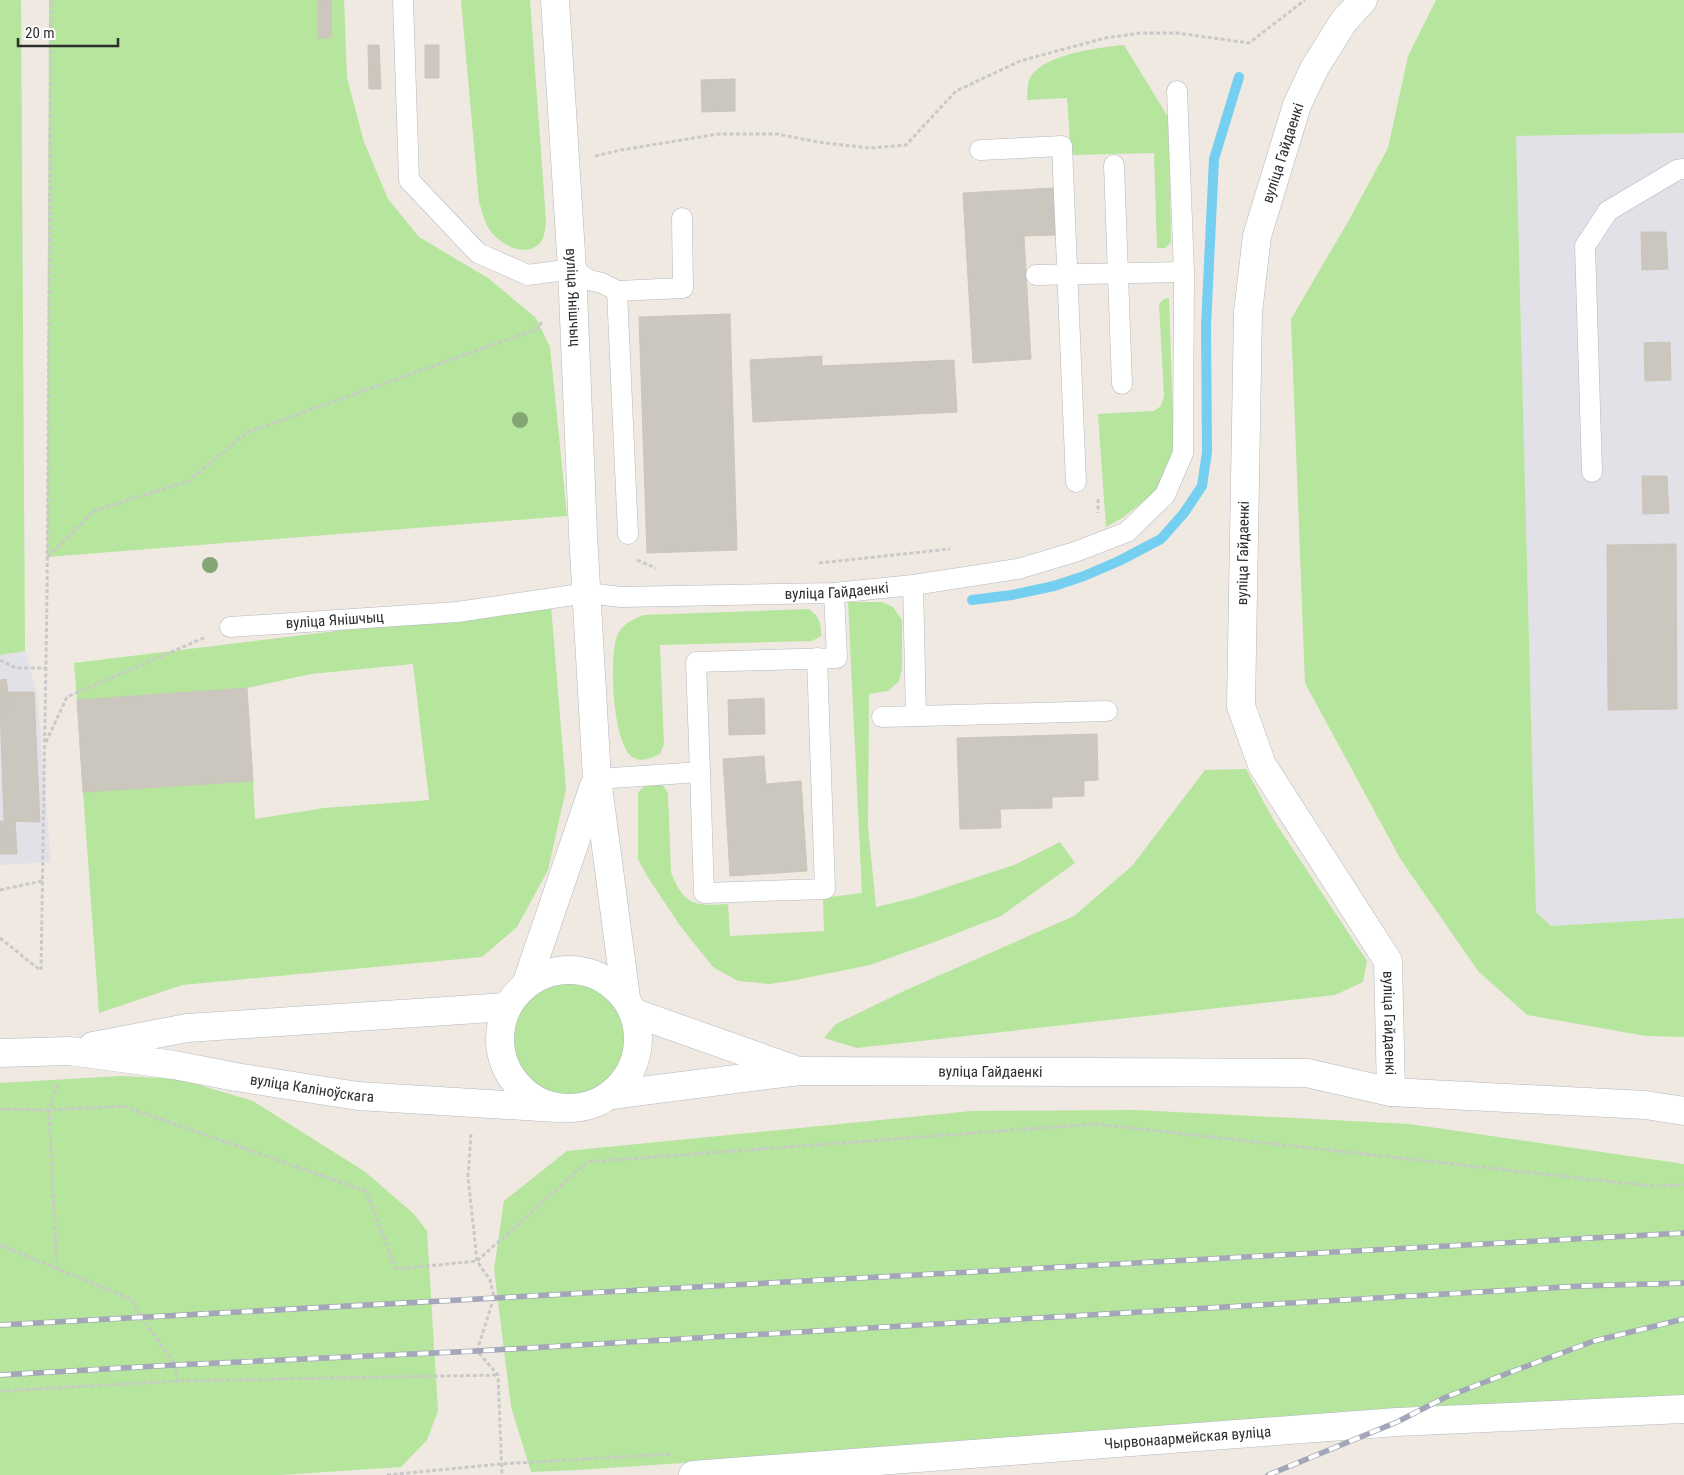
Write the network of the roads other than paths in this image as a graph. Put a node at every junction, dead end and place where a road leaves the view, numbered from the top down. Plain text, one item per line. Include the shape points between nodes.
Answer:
1 (403, 0) edge
2 (555, 0) edge
3 (1363, 0) edge
4 (1177, 91) dead end
5 (980, 150) dead end
6 (1114, 165) dead end
7 (1684, 169) edge
8 (682, 218) dead end
9 (572, 269) junction
10 (1184, 272) junction
11 (1118, 273) junction
12 (1068, 274) junction
13 (1036, 275) dead end
14 (617, 291) junction
15 (1122, 384) dead end
16 (1592, 472) dead end
17 (1076, 482) dead end
18 (628, 534) dead end
19 (913, 585) junction
20 (587, 593) junction
21 (834, 594) junction
22 (230, 627) road end
23 (817, 658) junction
24 (1107, 711) dead end
25 (916, 716) junction
26 (882, 717) dead end
27 (700, 772) junction
28 (596, 779) junction
29 (526, 985) junction
30 (507, 1006) junction
31 (630, 1006) junction
32 (70, 1051) junction
33 (0, 1053) edge
34 (799, 1071) junction
35 (1391, 1092) junction
36 (611, 1095) junction
37 (557, 1108) junction
38 (1684, 1111) edge
39 (1684, 1409) edge
40 (693, 1475) edge

1 - 9 lane via 409,180 478,253 528,275
2 - 9 street, вуліца Янішчыц
3 - 35 street, вуліца Гайдаенкі via 1344,21 1315,67 1297,104 1256,236 1248,312 1241,706 1262,765 1388,961
4 - 10 lane, вуліца Гайдаенкі
5 - 12 lane via 1062,146
6 - 11 lane
7 - 16 lane via 1677,170 1608,211 1585,246
8 - 14 lane via 683,288
9 - 14 lane
9 - 20 street, вуліца Янішчыц
10 - 11 lane
10 - 19 lane, вуліца Гайдаенкі via 1183,453 1166,495 1127,532 1075,552 1018,570
11 - 12 lane
11 - 15 lane
12 - 13 lane
12 - 17 lane
14 - 18 lane
19 - 21 lane, вуліца Гайдаенкі
19 - 25 lane
20 - 21 lane, вуліца Гайдаенкі via 621,597
20 - 22 lane, вуліца Янішчыц via 457,612
20 - 28 street, вуліца Янішчыц
21 - 23 lane via 837,658
23 - 27 lane via 696,662
23 - 27 lane via 825,889 704,893
24 - 25 lane
25 - 26 lane
27 - 28 lane
28 - 29 street
28 - 31 street, вуліца Янішчыц
29 - 30 street, вуліца Каліноўскага
29 - 31 street, вуліца Каліноўскага via 548,972 583,970 614,985
30 - 32 street, вуліца Каліноўскага via 187,1028
30 - 37 street, вуліца Каліноўскага via 500,1042 510,1076 530,1096
31 - 34 street, вуліца Гайдаенкі
31 - 36 street, вуліца Каліноўскага via 639,1030 639,1048 625,1081
32 - 33 street, вуліца Каліноўскага
32 - 37 street, вуліца Каліноўскага via 358,1096
34 - 35 street, вуліца Гайдаенкі via 1307,1073
34 - 36 street, вуліца Гайдаенкі
35 - 38 street, вуліца Гайдаенкі via 1645,1105
36 - 37 street, вуліца Каліноўскага via 594,1104
39 - 40 street, Чырвонаармейская вуліца via 1397,1422

